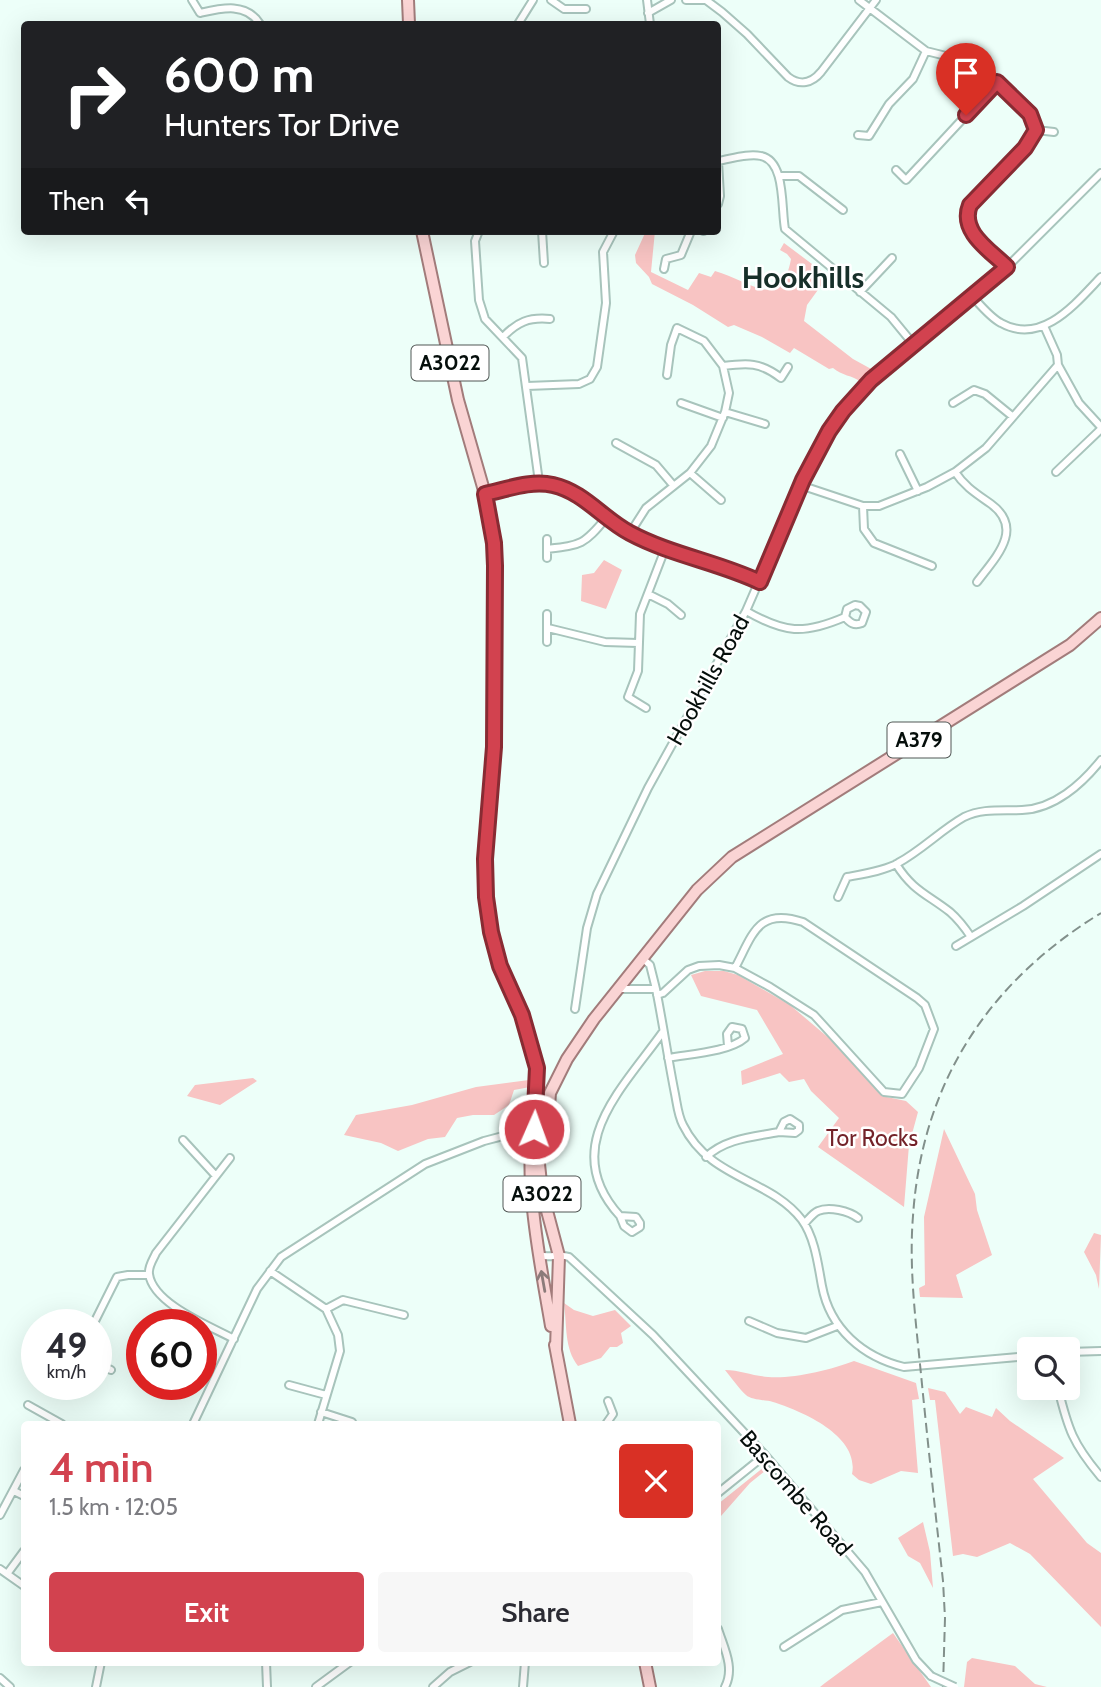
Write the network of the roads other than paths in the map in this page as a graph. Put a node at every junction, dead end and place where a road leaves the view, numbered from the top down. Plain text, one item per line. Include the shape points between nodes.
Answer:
1 (192, 0) edge
2 (408, 0) edge
3 (533, 0) edge
4 (551, 0) edge
5 (647, 0) edge
6 (671, 0) edge
7 (686, 0) edge
8 (706, 0) edge
9 (859, 0) edge
10 (876, 0) edge
11 (586, 9) dead end
12 (870, 9) junction
13 (648, 13) junction
14 (259, 21) edge
15 (409, 21) edge
16 (520, 21) edge
17 (649, 21) edge
18 (926, 51) junction
19 (997, 82) junction
20 (1036, 130) junction
21 (1054, 132) dead end
22 (858, 135) dead end
23 (721, 161) edge
24 (896, 170) dead end
25 (1101, 173) edge
26 (780, 176) junction
27 (906, 180) junction
28 (912, 186) dead end
29 (843, 210) dead end
30 (423, 235) edge
31 (477, 235) edge
32 (542, 235) edge
33 (612, 235) edge
34 (689, 235) edge
35 (892, 258) dead end
36 (544, 263) dead end
37 (1007, 267) junction
38 (664, 269) dead end
39 (1101, 277) edge
40 (860, 292) junction
41 (973, 297) junction
42 (550, 319) dead end
43 (1044, 326) junction
44 (503, 337) junction
45 (914, 345) junction
46 (1058, 365) junction
47 (723, 366) junction
48 (788, 367) dead end
49 (667, 375) dead end
50 (527, 386) junction
51 (681, 403) dead end
52 (953, 403) dead end
53 (724, 415) junction
54 (1012, 416) junction
55 (765, 424) dead end
56 (1101, 428) edge
57 (630, 437) dead end
58 (617, 443) dead end
59 (625, 446) junction
60 (900, 454) dead end
61 (955, 472) junction
62 (1056, 472) dead end
63 (690, 473) junction
64 (539, 482) junction
65 (673, 485) junction
66 (800, 485) junction
67 (918, 491) junction
68 (485, 494) junction
69 (721, 500) dead end
70 (863, 506) junction
71 (606, 518) junction
72 (630, 533) junction
73 (547, 539) dead end
74 (547, 549) junction
75 (665, 549) junction
76 (547, 558) dead end
77 (932, 566) dead end
78 (760, 582) junction
79 (977, 582) dead end
80 (648, 594) junction
81 (746, 611) junction
82 (547, 614) dead end
83 (681, 615) dead end
84 (845, 617) dead end
85 (1101, 618) edge
86 (548, 628) junction
87 (547, 642) dead end
88 (638, 643) junction
89 (621, 693) dead end
90 (628, 697) junction
91 (646, 708) dead end
92 (1101, 760) edge
93 (1101, 854) edge
94 (896, 864) junction
95 (838, 897) dead end
96 (971, 937) junction
97 (956, 946) dead end
98 (642, 958) junction
99 (735, 968) junction
100 (619, 989) junction
101 (657, 992) junction
102 (575, 1009) dead end
103 (662, 1033) junction
104 (728, 1046) dead end
105 (668, 1058) junction
106 (537, 1068) junction
107 (552, 1087) junction
108 (537, 1128) junction
109 (779, 1132) dead end
110 (183, 1140) dead end
111 (706, 1157) junction
112 (230, 1158) dead end
113 (216, 1176) junction
114 (620, 1216) dead end
115 (858, 1218) dead end
116 (804, 1223) junction
117 (539, 1255) junction
118 (559, 1256) junction
119 (270, 1271) junction
120 (149, 1276) junction
121 (101, 1309) edge
122 (326, 1309) junction
123 (404, 1315) dead end
124 (749, 1321) dead end
125 (837, 1326) junction
126 (234, 1339) junction
127 (556, 1349) junction
128 (1101, 1351) edge
129 (1080, 1352) edge
130 (1017, 1357) edge
131 (289, 1385) dead end
132 (326, 1395) junction
133 (1061, 1400) edge
134 (608, 1401) dead end
135 (27, 1405) dead end
136 (321, 1412) junction
137 (56, 1421) edge
138 (194, 1421) edge
139 (319, 1421) edge
140 (349, 1421) edge
141 (569, 1421) edge
142 (608, 1421) edge
143 (765, 1455) junction
144 (21, 1477) edge
145 (1101, 1477) edge
146 (15, 1491) junction
147 (721, 1491) edge
148 (21, 1494) edge
149 (0, 1515) edge
150 (21, 1555) edge
151 (0, 1569) edge
152 (7, 1574) junction
153 (21, 1584) edge
154 (882, 1602) junction
155 (721, 1638) edge
156 (784, 1647) dead end
157 (100, 1666) edge
158 (266, 1666) edge
159 (345, 1666) edge
160 (462, 1666) edge
161 (524, 1666) edge
162 (646, 1666) edge
163 (0, 1678) edge
164 (10, 1687) edge
165 (96, 1687) edge
166 (267, 1687) edge
167 (316, 1687) edge
168 (433, 1687) edge
169 (523, 1687) edge
170 (650, 1687) edge
171 (725, 1687) edge
172 (955, 1687) edge

1 - 14 street via 200,13 225,7 244,9
2 - 15 main road
3 - 16 street
4 - 11 street via 564,9
5 - 13 street
6 - 13 street
7 - 8 street
8 - 12 street via 788,77 804,83 817,78
9 - 12 street
10 - 12 street
12 - 18 street
13 - 17 street
18 - 19 street via 974,63
18 - 22 street via 913,79 889,104 872,139
19 - 20 street via 1030,114
19 - 27 street
20 - 21 street
20 - 37 street via 967,211 970,231
23 - 26 street via 760,155 773,163
24 - 27 street
25 - 37 street, Hookhills Road
26 - 29 street via 799,176
26 - 40 street via 785,229
27 - 28 street
30 - 68 main road, A3022 via 458,400
31 - 44 street via 479,300 485,319
32 - 36 street
33 - 50 street via 604,252 606,303 595,372 579,384
34 - 38 street via 681,255 666,259
35 - 40 street
37 - 41 street, Hookhills Road
39 - 43 street via 1073,307
40 - 45 street via 891,317
41 - 43 street via 1000,323 1020,329
41 - 45 street, Hookhills Road
42 - 44 street via 523,321
43 - 46 street
44 - 50 street via 522,358
45 - 66 street, Hookhills Road via 843,411
46 - 54 street
46 - 56 street via 1079,403
47 - 48 street via 748,362 781,378
47 - 49 street via 704,341 677,328
47 - 53 street via 729,393
50 - 64 street
51 - 53 street
52 - 54 street via 974,390
53 - 55 street
53 - 63 street via 711,446
54 - 61 street via 986,448
56 - 62 street
57 - 59 street
58 - 59 street
59 - 65 street via 656,465
60 - 67 street
61 - 67 street
61 - 79 street via 963,484 1000,512 1007,528 1007,539
63 - 65 street
63 - 69 street
64 - 68 street
64 - 71 street via 572,491
65 - 72 street via 646,508
66 - 70 street
66 - 78 street, Hookhills Road
67 - 70 street via 878,506
68 - 106 main road, A3022 via 495,566 494,747 486,897 500,966 522,1015
70 - 77 street via 864,528 874,543
71 - 72 street
71 - 74 street via 578,546
72 - 75 street
73 - 74 street
74 - 76 street
75 - 78 street
75 - 80 street
78 - 81 street, Hookhills Road
80 - 83 street
80 - 88 street via 640,614
81 - 84 street via 784,629 812,629
81 - 102 street, Hookhills Road via 648,788 597,894
82 - 86 street
85 - 98 main road, A379 via 1070,645 732,857 697,890
86 - 87 street
86 - 88 street via 605,642
88 - 90 street via 638,671
89 - 90 street
90 - 91 street
92 - 94 street via 1068,793 1050,803 979,811
93 - 96 street
94 - 95 street via 847,877
94 - 96 street via 912,885 948,910
96 - 97 street
98 - 100 main road, A379
98 - 101 street via 650,965
99 - 99 street via 757,925 787,917 803,922 925,1005 934,1029 919,1068 902,1094 884,1092 814,1015
99 - 101 street via 699,966 663,993
100 - 101 street
100 - 107 main road, A379 via 576,1043
101 - 103 street
103 - 105 street
103 - 114 street via 611,1100 598,1127 595,1161 599,1179
104 - 105 street
105 - 111 street via 682,1124
106 - 107 main road
106 - 108 main road, A3022
107 - 108 main road
108 - 117 main road, A3022 via 531,1167
108 - 118 main road, A3022 via 542,1192
108 - 119 street via 484,1141 425,1164 281,1257
109 - 111 street via 738,1139
110 - 113 street
111 - 116 street via 783,1200
112 - 113 street
113 - 120 street via 156,1253
115 - 116 street via 851,1213 818,1211
116 - 125 street via 825,1302
117 - 118 street
127 -> 117 main road, A3022
118 - 127 main road, A3022
118 - 143 street, Bascombe Road via 569,1257 653,1335
119 - 122 street
119 - 126 street
120 - 121 street via 117,1277
120 - 126 street via 166,1301
122 - 123 street via 344,1300
122 - 132 street via 340,1351
124 - 125 street via 806,1338
125 - 130 street via 858,1346 904,1367
126 - 138 street
127 - 141 main road, A3022
128 - 129 street
131 - 132 street
132 - 136 street
133 - 145 street via 1069,1432
134 - 142 street via 613,1414
135 - 137 street
136 - 139 street
136 - 140 street
143 - 147 street
143 - 154 street, Bascombe Road via 865,1572
144 - 146 street
146 - 148 street
146 - 149 street
150 - 152 street
151 - 152 street
152 - 153 street
154 - 156 street via 842,1610
154 - 172 street, Bascombe Road, bridge via 916,1660 931,1676
155 - 171 street via 730,1673
157 - 165 street
158 - 166 street
159 - 167 street
160 - 168 street
161 - 169 street
162 - 170 main road
163 - 164 street

